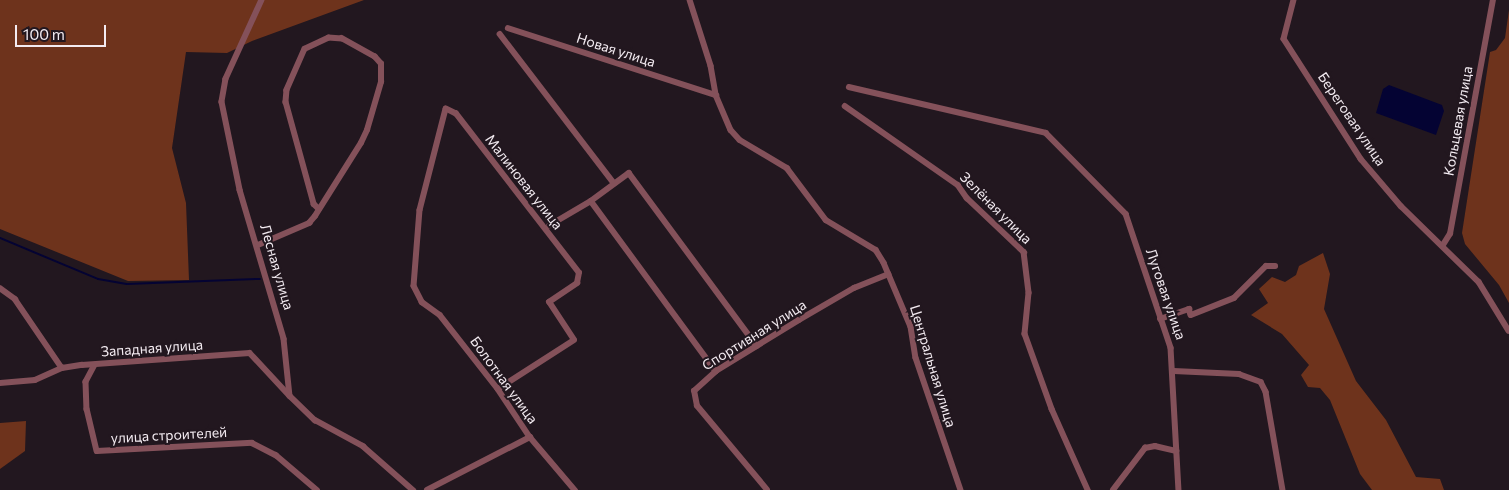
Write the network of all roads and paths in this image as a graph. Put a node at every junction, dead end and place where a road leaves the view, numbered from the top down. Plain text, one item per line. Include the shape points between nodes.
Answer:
1 (262, 0) edge
2 (690, 0) edge
3 (1294, 0) edge
4 (1493, 0) edge
5 (508, 28) dead end
6 (500, 34) dead end
7 (849, 87) dead end
8 (716, 95) junction
9 (845, 106) dead end
10 (614, 183) junction
11 (591, 201) junction
12 (319, 209) junction
13 (544, 228) junction
14 (258, 244) junction
15 (1443, 246) junction
16 (1275, 266) dead end
17 (888, 274) junction
18 (414, 286) joint
19 (0, 288) edge
20 (1160, 319) junction
21 (1509, 331) edge
22 (757, 346) junction
23 (95, 365) junction
24 (62, 368) junction
25 (716, 371) junction
26 (1174, 371) junction
27 (0, 383) edge
28 (498, 389) junction
29 (290, 396) junction
30 (530, 437) junction
31 (1176, 451) junction
32 (317, 490) edge
33 (413, 490) edge
34 (428, 490) edge
35 (575, 490) edge
36 (767, 490) edge
37 (961, 490) edge
38 (1088, 490) edge
39 (1113, 490) edge
40 (1179, 490) edge
41 (1283, 490) edge

1 - 14 street, Лесная улица via 226,79 222,102 240,190
2 - 8 street via 711,66
3 - 15 street, Береговая улица via 1284,31 1286,43 1361,159 1401,206
4 - 15 street, Кольцевая улица via 1450,234
5 - 8 street, Новая улица
6 - 10 street
7 - 20 street, Луговая улица via 1046,133 1126,214
8 - 17 street, Центральная улица via 723,115 740,140 788,168 826,220 876,250
9 - 38 street, Зелёная улица via 958,185 967,198 1024,252 1029,293 1025,334 1052,409
10 - 11 street
10 - 22 street via 629,173
11 - 13 street
11 - 25 street
12 - 12 street via 364,136 382,73 381,64 375,57 342,39 329,38 305,49 287,90 286,102 314,204
12 - 14 street via 303,227
13 - 18 street, Малиновая улица via 456,114 446,109 420,210
13 - 28 street, Малиновая улица via 579,273 577,283 549,302 574,340
14 - 29 street, Лесная улица via 284,339
15 - 21 street, Береговая улица via 1479,282
16 - 20 street via 1266,266 1234,298 1191,315 1189,309
17 - 22 street, Спортивная улица via 854,288
17 - 37 street, Центральная улица via 911,328 916,358
18 - 28 street, Болотная улица via 422,302 440,315
19 - 24 street via 15,299
20 - 26 street, Луговая улица via 1172,348
22 - 25 street, Спортивная улица
23 - 24 street, Западная улица
23 - 29 street, Западная улица via 250,353
23 - 32 street, улица строителей via 86,382 86,409 96,451 252,443 276,455
24 - 27 street, Западная улица via 34,380
25 - 36 street, Спортивная улица via 698,386 693,399
26 - 31 street, Луговая улица
26 - 41 street via 1239,374 1261,382 1266,392
28 - 30 street, Болотная улица
29 - 33 street via 315,420 363,446
30 - 34 street
30 - 35 street, Болотная улица
31 - 39 street via 1155,446 1145,448
31 - 40 street, Луговая улица

